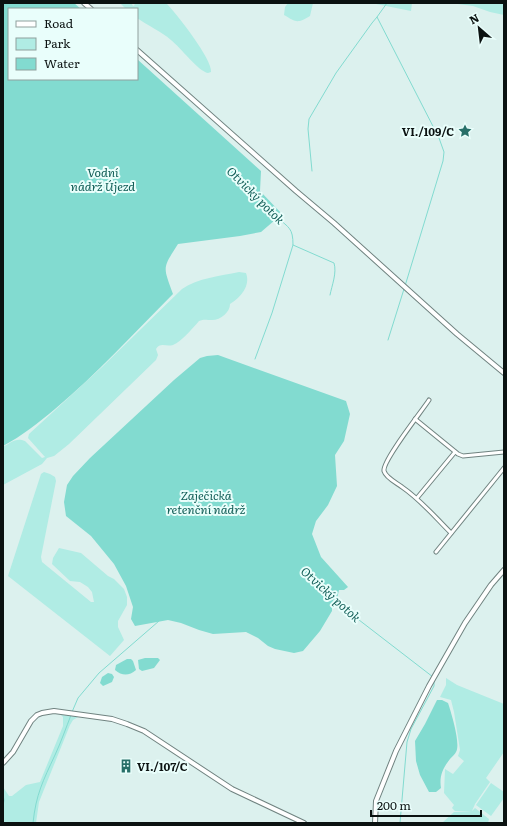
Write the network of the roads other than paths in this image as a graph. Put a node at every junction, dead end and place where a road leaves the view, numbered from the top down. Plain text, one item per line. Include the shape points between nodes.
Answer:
1 (138, 51) edge
2 (504, 373) edge
3 (429, 400) dead end
4 (415, 419) junction
5 (455, 452) junction
6 (504, 452) edge
7 (504, 468) edge
8 (417, 498) junction
9 (451, 533) junction
10 (436, 552) dead end
11 (504, 570) edge
12 (3, 763) edge
13 (304, 823) edge
14 (375, 823) edge

1 - 2 street
3 - 4 street
4 - 5 street
4 - 8 street via 396,446 384,470 387,476
5 - 6 street via 463,456
5 - 8 street
7 - 9 street
8 - 9 street
9 - 10 street
11 - 14 street via 465,623 431,681 393,758 376,801
12 - 13 street via 13,752 34,717 42,712 69,713 118,721 138,728 232,790

